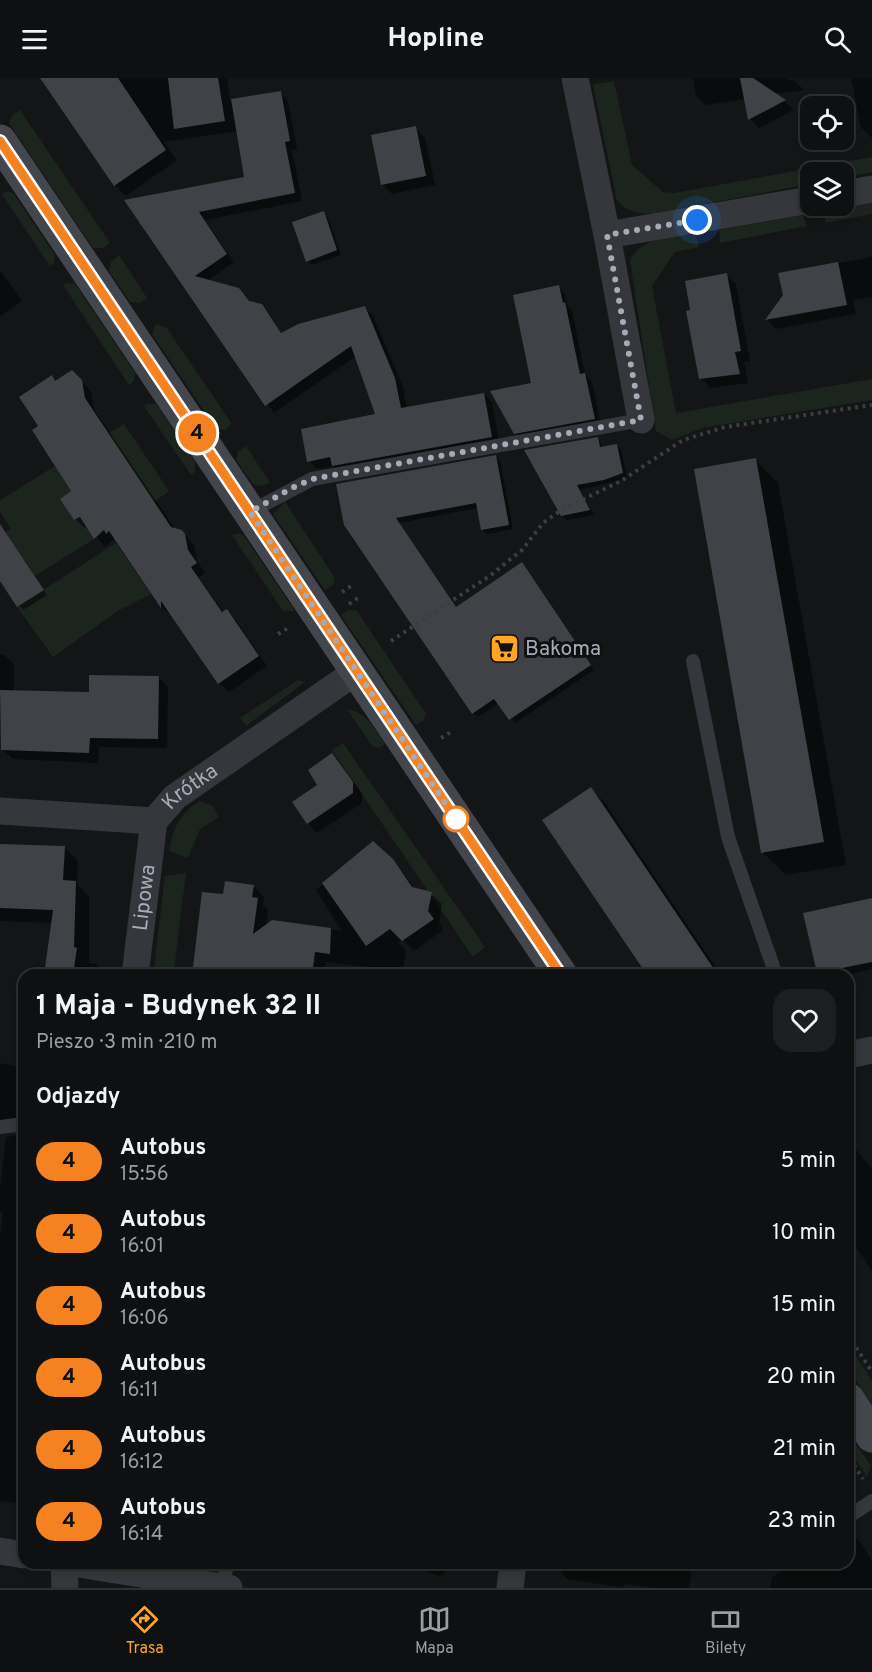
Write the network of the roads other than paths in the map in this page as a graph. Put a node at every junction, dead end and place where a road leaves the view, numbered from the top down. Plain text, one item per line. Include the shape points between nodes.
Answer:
1 (575, 78) edge
2 (0, 141) edge
3 (872, 189) edge
4 (854, 192) edge
5 (800, 202) edge
6 (607, 235) junction
7 (641, 420) joint
8 (250, 512) junction
9 (693, 661) dead end
10 (357, 670) junction
11 (0, 811) edge
12 (154, 821) junction
13 (136, 969) edge
14 (557, 969) edge
15 (774, 969) edge
16 (872, 1050) edge
17 (854, 1054) edge
18 (18, 1125) edge
19 (0, 1127) edge
20 (854, 1408) edge
21 (872, 1436) edge
22 (872, 1501) edge
23 (854, 1513) edge
24 (0, 1551) edge
25 (18, 1554) edge
26 (64, 1569) edge
27 (130, 1569) edge
28 (512, 1569) edge
29 (226, 1579) edge
30 (65, 1588) edge
31 (510, 1588) edge

1 - 6 street
2 - 8 street
3 - 4 street
5 - 6 street
6 - 7 street
7 - 8 lane via 312,479
8 - 10 street
9 - 15 lane via 728,837
10 - 12 street, Krótka via 175,798
10 - 14 street
11 - 12 street, Krótka
12 - 13 street, Lipowa
16 - 17 street
18 - 19 lane
20 - 21 street
22 - 23 lane
24 - 25 street
26 - 30 street
27 - 29 street
28 - 31 street

